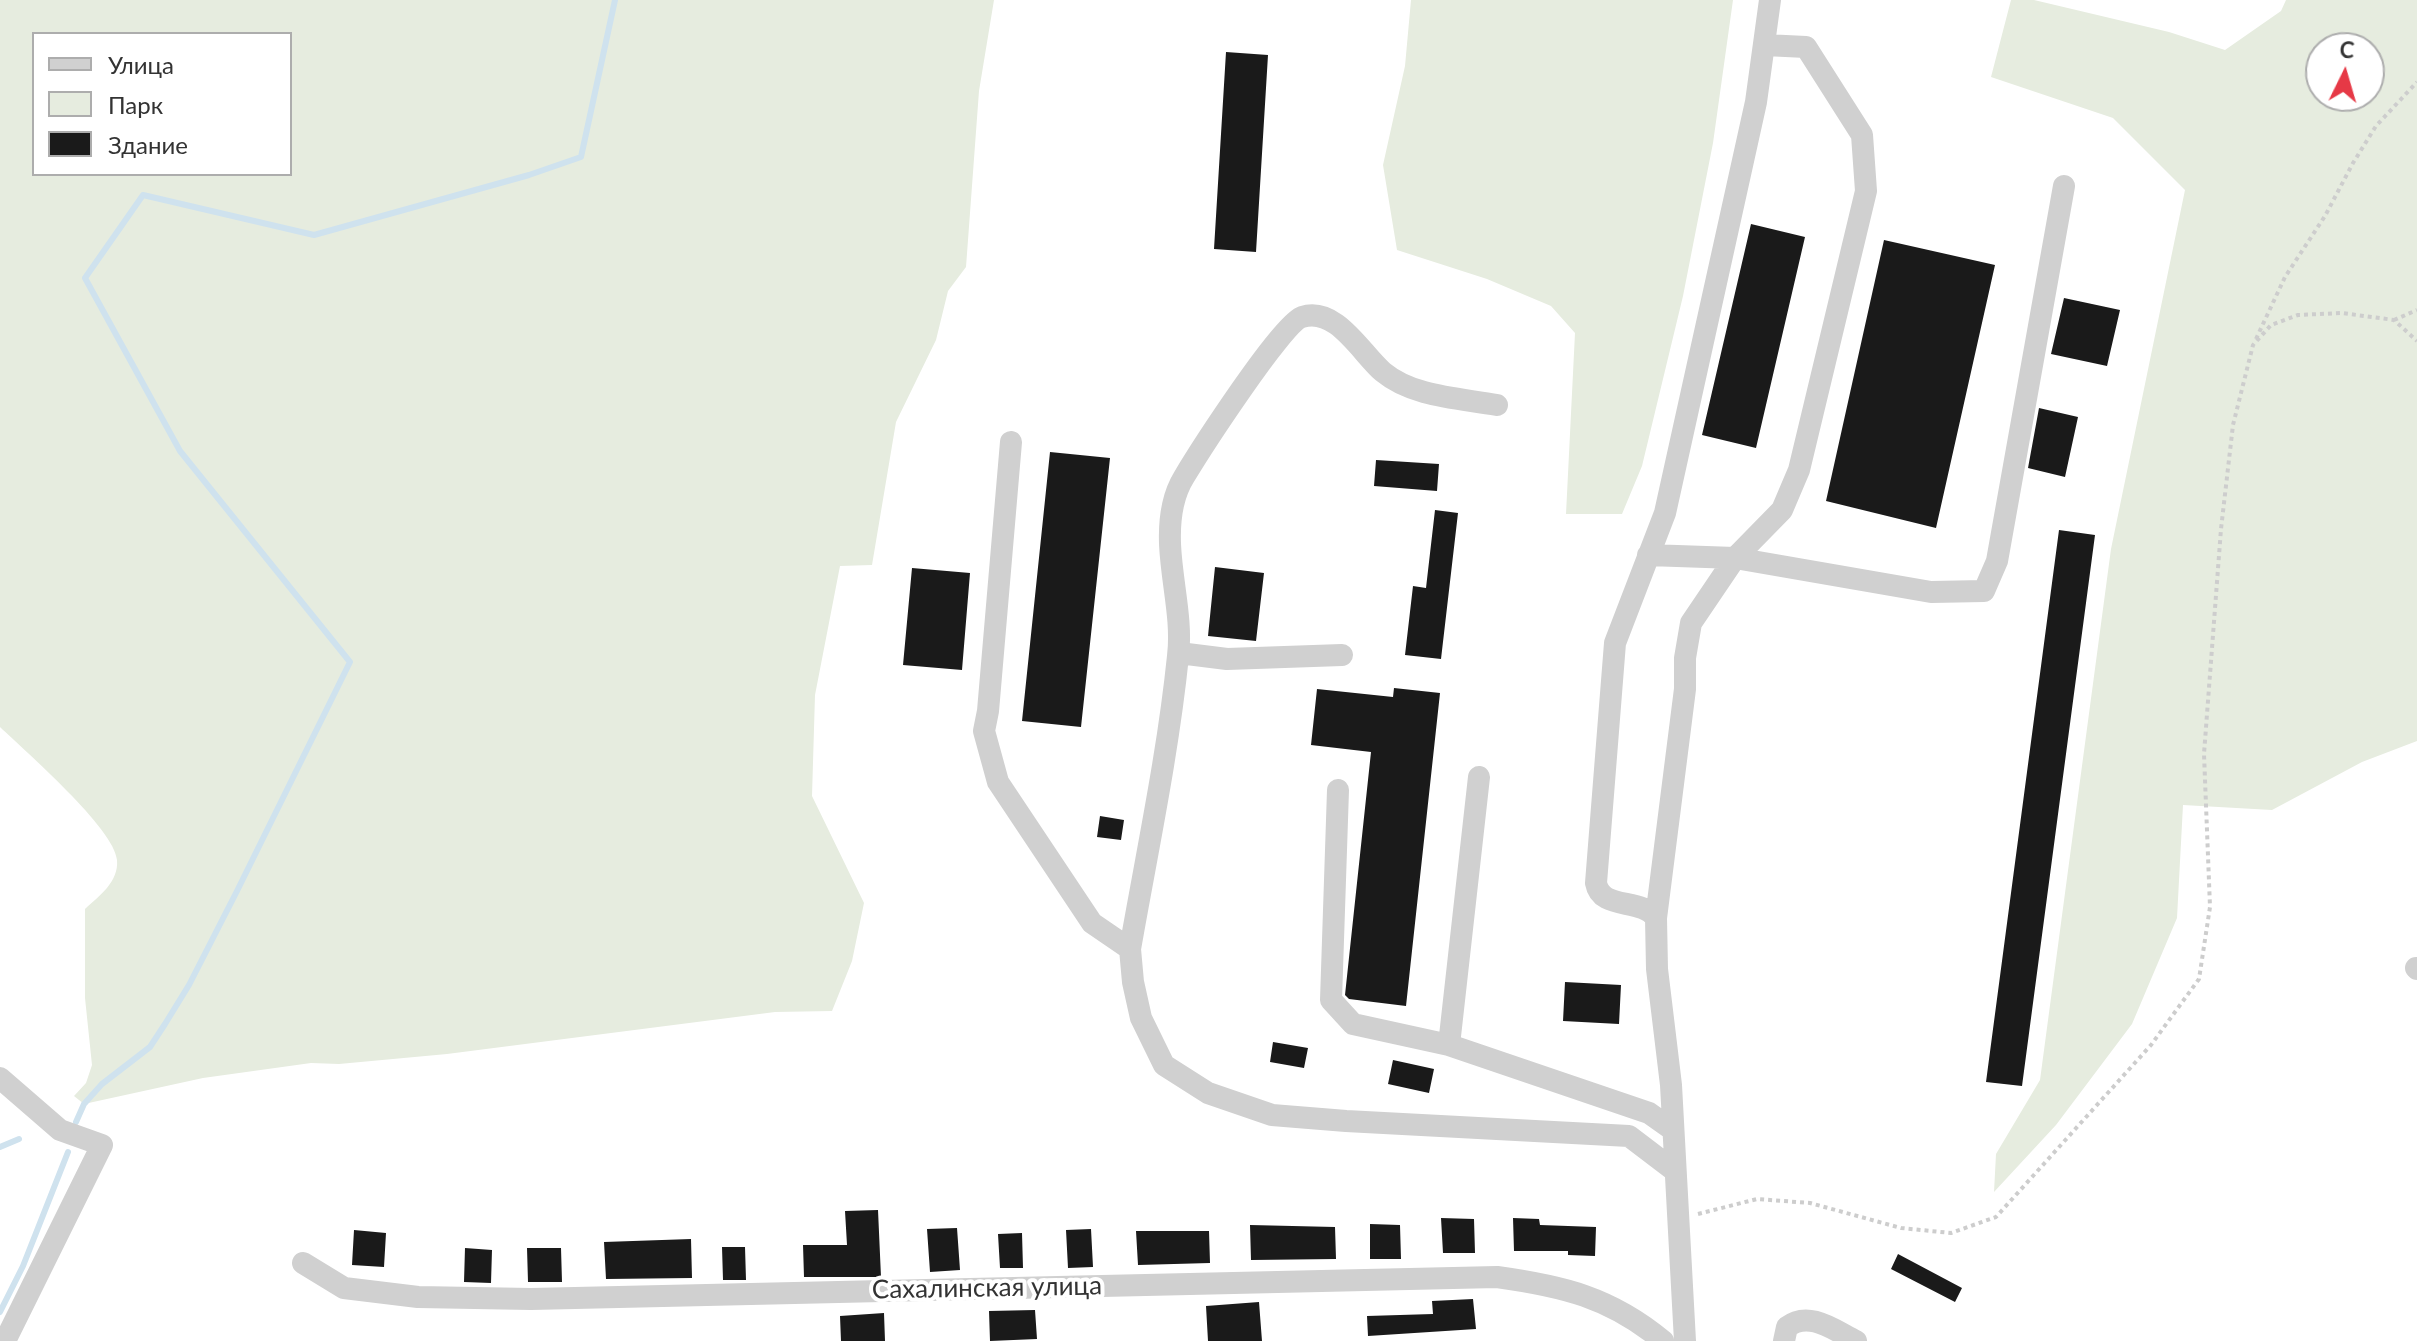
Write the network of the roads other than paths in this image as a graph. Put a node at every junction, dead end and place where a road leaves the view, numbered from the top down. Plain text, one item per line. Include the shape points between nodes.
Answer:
1 (1770, 0) edge
2 (1765, 45) junction
3 (2064, 186) dead end
4 (1497, 405) dead end
5 (1011, 442) dead end
6 (1648, 555) junction
7 (1735, 558) junction
8 (1179, 653) junction
9 (1342, 655) dead end
10 (1479, 777) dead end
11 (1338, 790) dead end
12 (1656, 918) junction
13 (1130, 949) junction
14 (1449, 1045) junction
15 (0, 1078) edge
16 (1673, 1130) junction
17 (1675, 1171) junction
18 (303, 1263) dead end
19 (5, 1341) edge
20 (1663, 1341) edge
21 (1685, 1341) edge
22 (1784, 1341) edge
23 (1856, 1341) edge

1 - 2 street
2 - 6 street via 1665,513
2 - 7 street via 1806,47 1862,135 1866,191 1799,470 1782,510
3 - 7 street via 1997,561 1984,591 1931,592
4 - 8 street via 1403,386 1340,327 1321,316 1301,317 1284,331 1182,480 1170,533
5 - 13 street via 984,731 998,782 1083,910 1092,923
6 - 7 street
6 - 12 street via 1615,643 1596,883 1604,899 1645,907
7 - 12 street via 1691,623
8 - 9 street via 1227,659
8 - 13 street
10 - 14 street
11 - 14 street via 1331,1000 1353,1024
12 - 16 street
13 - 17 street via 1141,1018 1164,1065 1208,1093 1272,1115 1629,1136
14 - 16 street via 1649,1113
15 - 19 street via 60,1130 102,1145
16 - 17 street
17 - 21 street
18 - 20 street, Сахалинская улица via 344,1288 418,1297 531,1299 1497,1277 1548,1284 1602,1301
22 - 23 street via 1787,1327 1806,1318

